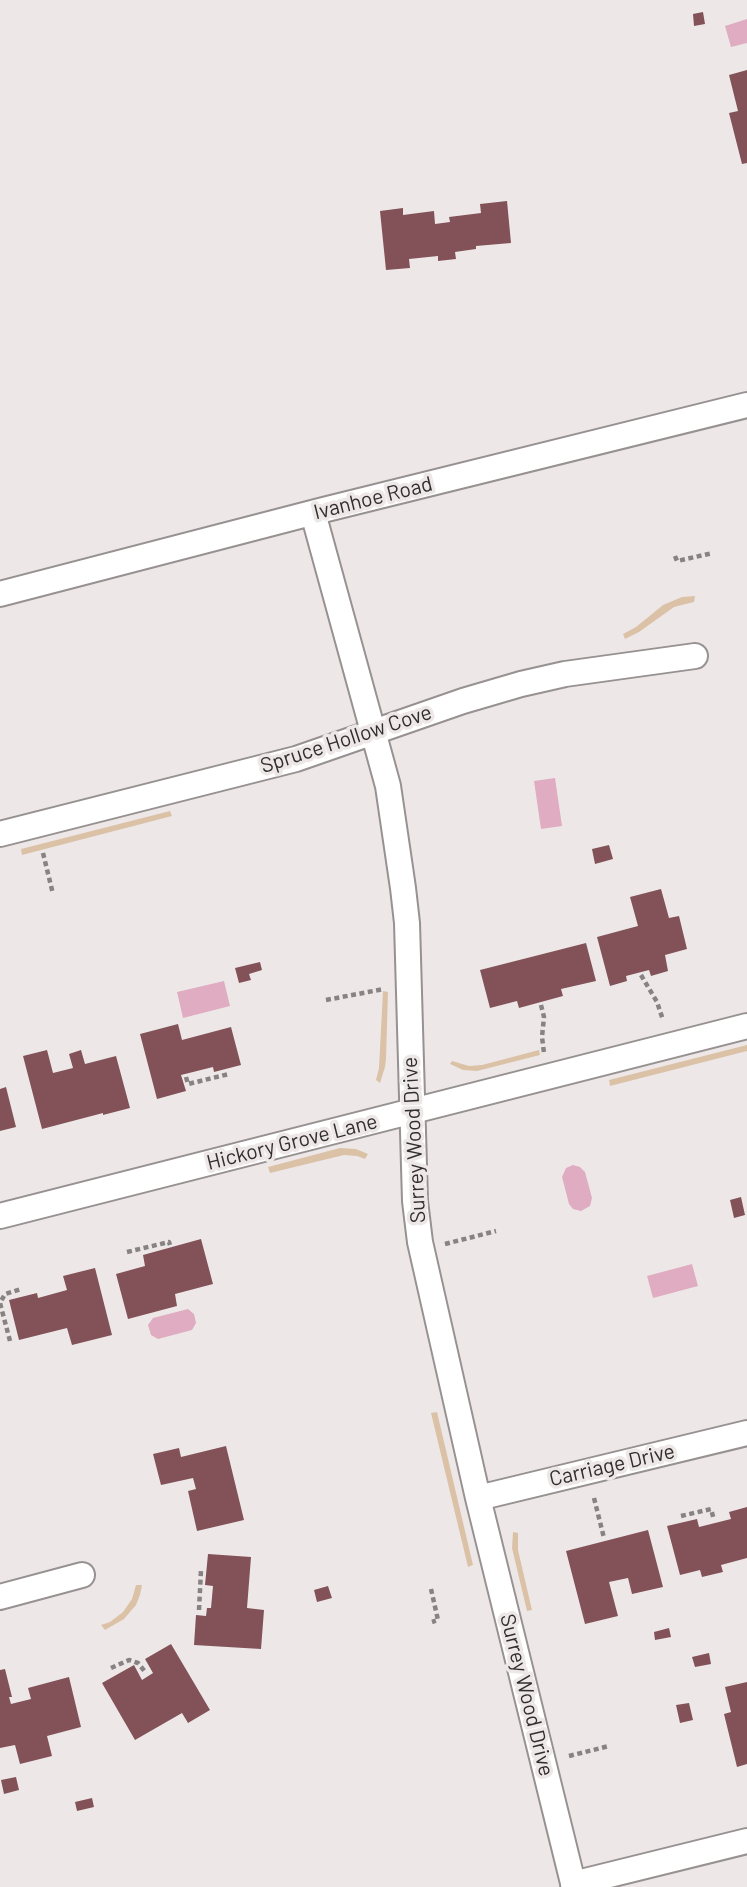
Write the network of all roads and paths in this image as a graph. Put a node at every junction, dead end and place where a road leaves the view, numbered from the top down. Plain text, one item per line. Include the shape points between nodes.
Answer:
1 (747, 405) edge
2 (313, 513) junction
3 (713, 553) dead end
4 (675, 556) dead end
5 (0, 594) edge
6 (695, 656) dead end
7 (374, 733) junction
8 (0, 834) edge
9 (43, 853) dead end
10 (53, 894) dead end
11 (641, 975) dead end
12 (389, 989) dead end
13 (326, 1000) dead end
14 (541, 1005) dead end
15 (664, 1024) dead end
16 (747, 1026) edge
17 (545, 1054) dead end
18 (229, 1074) dead end
19 (186, 1077) dead end
20 (411, 1112) junction
21 (0, 1216) edge
22 (496, 1231) dead end
23 (170, 1245) dead end
24 (440, 1245) dead end
25 (127, 1252) dead end
26 (21, 1289) dead end
27 (10, 1341) dead end
28 (747, 1433) edge
29 (592, 1491) dead end
30 (478, 1498) junction
31 (681, 1516) dead end
32 (715, 1520) dead end
33 (604, 1538) dead end
34 (201, 1570) dead end
35 (82, 1575) dead end
36 (431, 1589) dead end
37 (0, 1597) edge
38 (199, 1610) dead end
39 (432, 1622) dead end
40 (111, 1668) dead end
41 (146, 1673) dead end
42 (609, 1746) dead end
43 (562, 1758) dead end
44 (747, 1840) edge
45 (573, 1886) edge

1 - 2 street, Ivanhoe Road
2 - 5 street, Ivanhoe Road
2 - 7 street, Surrey Wood Drive
3 - 4 path via 677,561
6 - 7 street, Spruce Hollow Cove via 521,684
7 - 8 street, Spruce Hollow Cove via 296,759
7 - 20 street, Surrey Wood Drive via 388,786 407,923
9 - 10 path
11 - 15 path
12 - 13 path
14 - 17 path
16 - 20 street, Hickory Grove Lane
18 - 19 path via 188,1084
20 - 21 street, Hickory Grove Lane
20 - 30 street, Surrey Wood Drive via 420,1242
22 - 24 path
23 - 25 path
26 - 27 path via 5,1294 0,1303
28 - 30 street, Carriage Drive
29 - 33 path
30 - 45 street, Surrey Wood Drive
31 - 32 path via 711,1509
34 - 38 path
35 - 37 street
36 - 39 path via 438,1620
40 - 41 path via 129,1660
42 - 43 path
44 - 45 street

